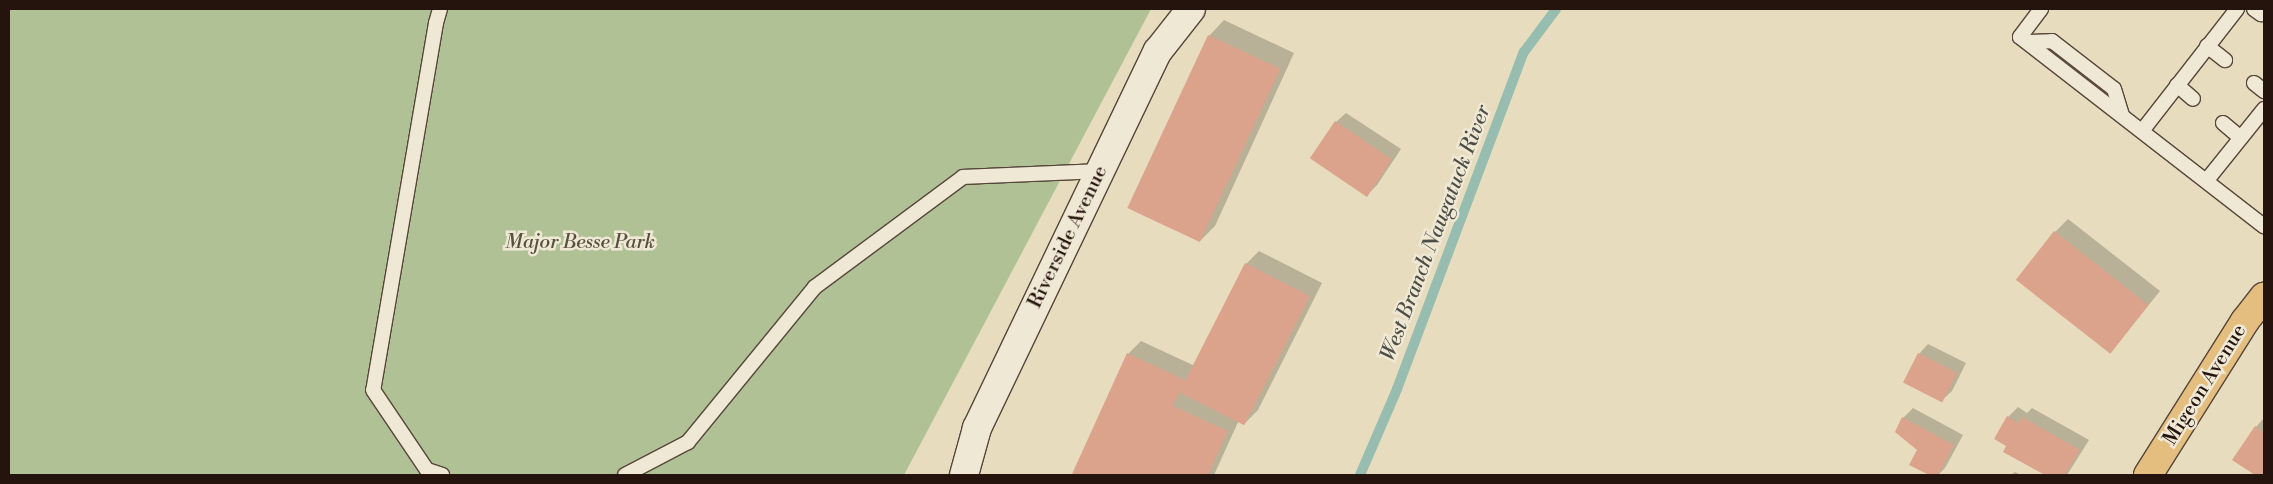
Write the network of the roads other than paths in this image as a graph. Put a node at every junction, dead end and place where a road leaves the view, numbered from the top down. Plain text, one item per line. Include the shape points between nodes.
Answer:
1 (440, 9) edge
2 (1191, 9) edge
3 (2041, 9) edge
4 (2237, 9) edge
5 (2207, 46) junction
6 (2225, 60) dead end
7 (2177, 85) junction
8 (2193, 99) dead end
9 (2264, 109) edge
10 (2223, 123) dead end
11 (2142, 131) junction
12 (2241, 138) junction
13 (1100, 171) junction
14 (2207, 180) junction
15 (2264, 226) edge
16 (2264, 297) edge
17 (442, 475) edge
18 (625, 475) edge
19 (964, 475) edge
20 (2148, 475) edge

1 - 17 lane via 373,390 427,470
2 - 13 street, Riverside Avenue via 1158,51
3 - 11 lane via 2020,36
4 - 5 lane
5 - 6 lane
5 - 7 lane
7 - 8 lane
7 - 11 lane
9 - 12 lane
10 - 12 lane
11 - 14 lane
12 - 14 lane
13 - 18 lane via 963,177 815,288 688,442
13 - 19 street, Riverside Avenue via 977,428
14 - 15 lane
16 - 20 main road, Migeon Avenue via 2245,321

